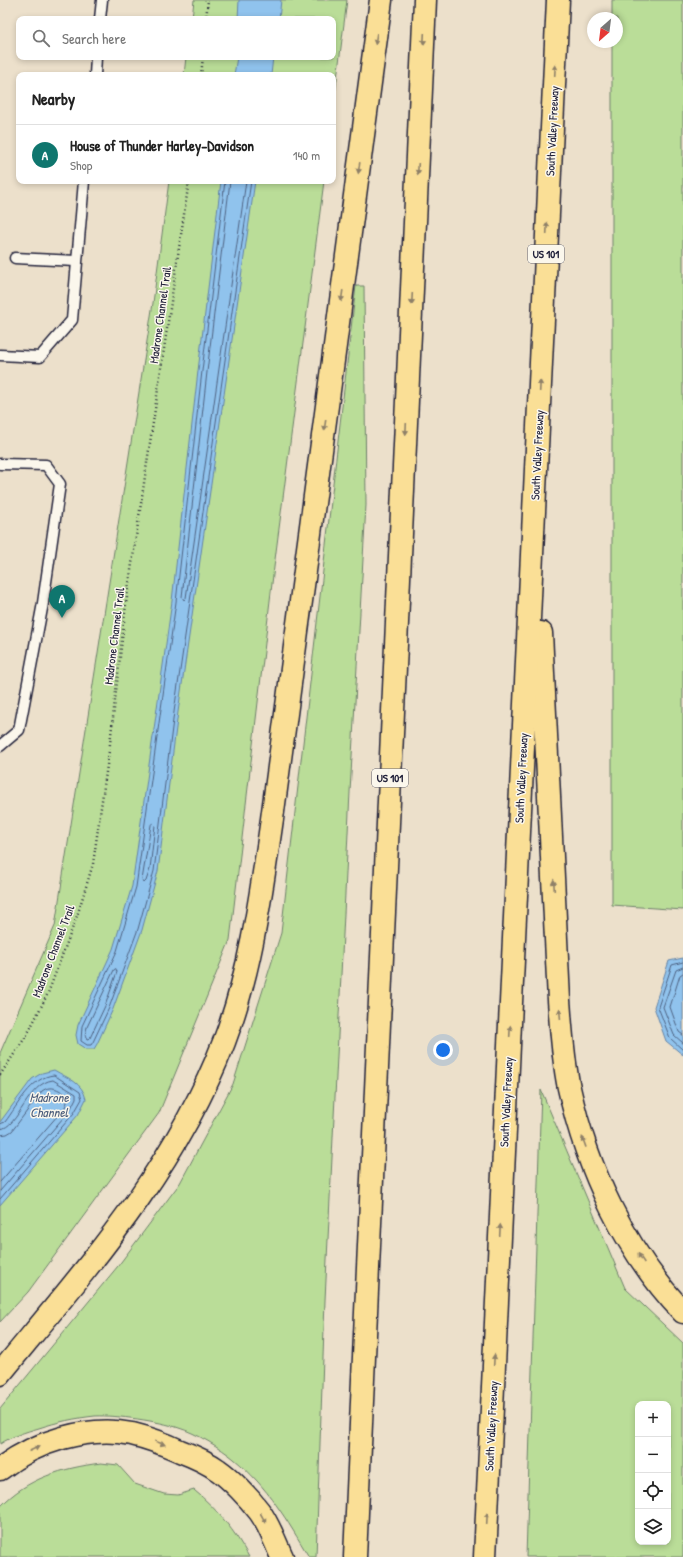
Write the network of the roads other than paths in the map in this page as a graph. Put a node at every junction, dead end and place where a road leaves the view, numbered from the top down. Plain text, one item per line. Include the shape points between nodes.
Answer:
1 (102, 0) edge
2 (381, 0) edge
3 (425, 0) edge
4 (558, 0) edge
5 (100, 16) edge
6 (96, 60) edge
7 (95, 72) edge
8 (84, 184) edge
9 (14, 258) dead end
10 (76, 261) junction
11 (0, 355) edge
12 (0, 464) edge
13 (534, 509) junction
14 (0, 746) edge
15 (683, 1312) edge
16 (0, 1374) edge
17 (0, 1469) edge
18 (282, 1557) edge
19 (355, 1557) edge
20 (485, 1557) edge

1 - 5 lane
2 -> 16 highway via 272,819 258,912 238,996 225,1041 206,1086 186,1127 160,1169 104,1248
3 -> 19 highway, US 101
13 -> 4 highway, South Valley Freeway / US 101
6 - 7 lane
8 - 10 lane
9 - 10 lane
10 - 11 lane via 72,320 40,357
12 - 14 lane via 46,466 60,484 43,603 19,730
15 -> 13 highway via 642,1260 616,1219 583,1139 569,1087 562,1044 559,1000
20 -> 13 highway, South Valley Freeway / US 101
17 -> 18 highway via 33,1449 76,1435 131,1434 148,1439 195,1457 219,1470 259,1511

